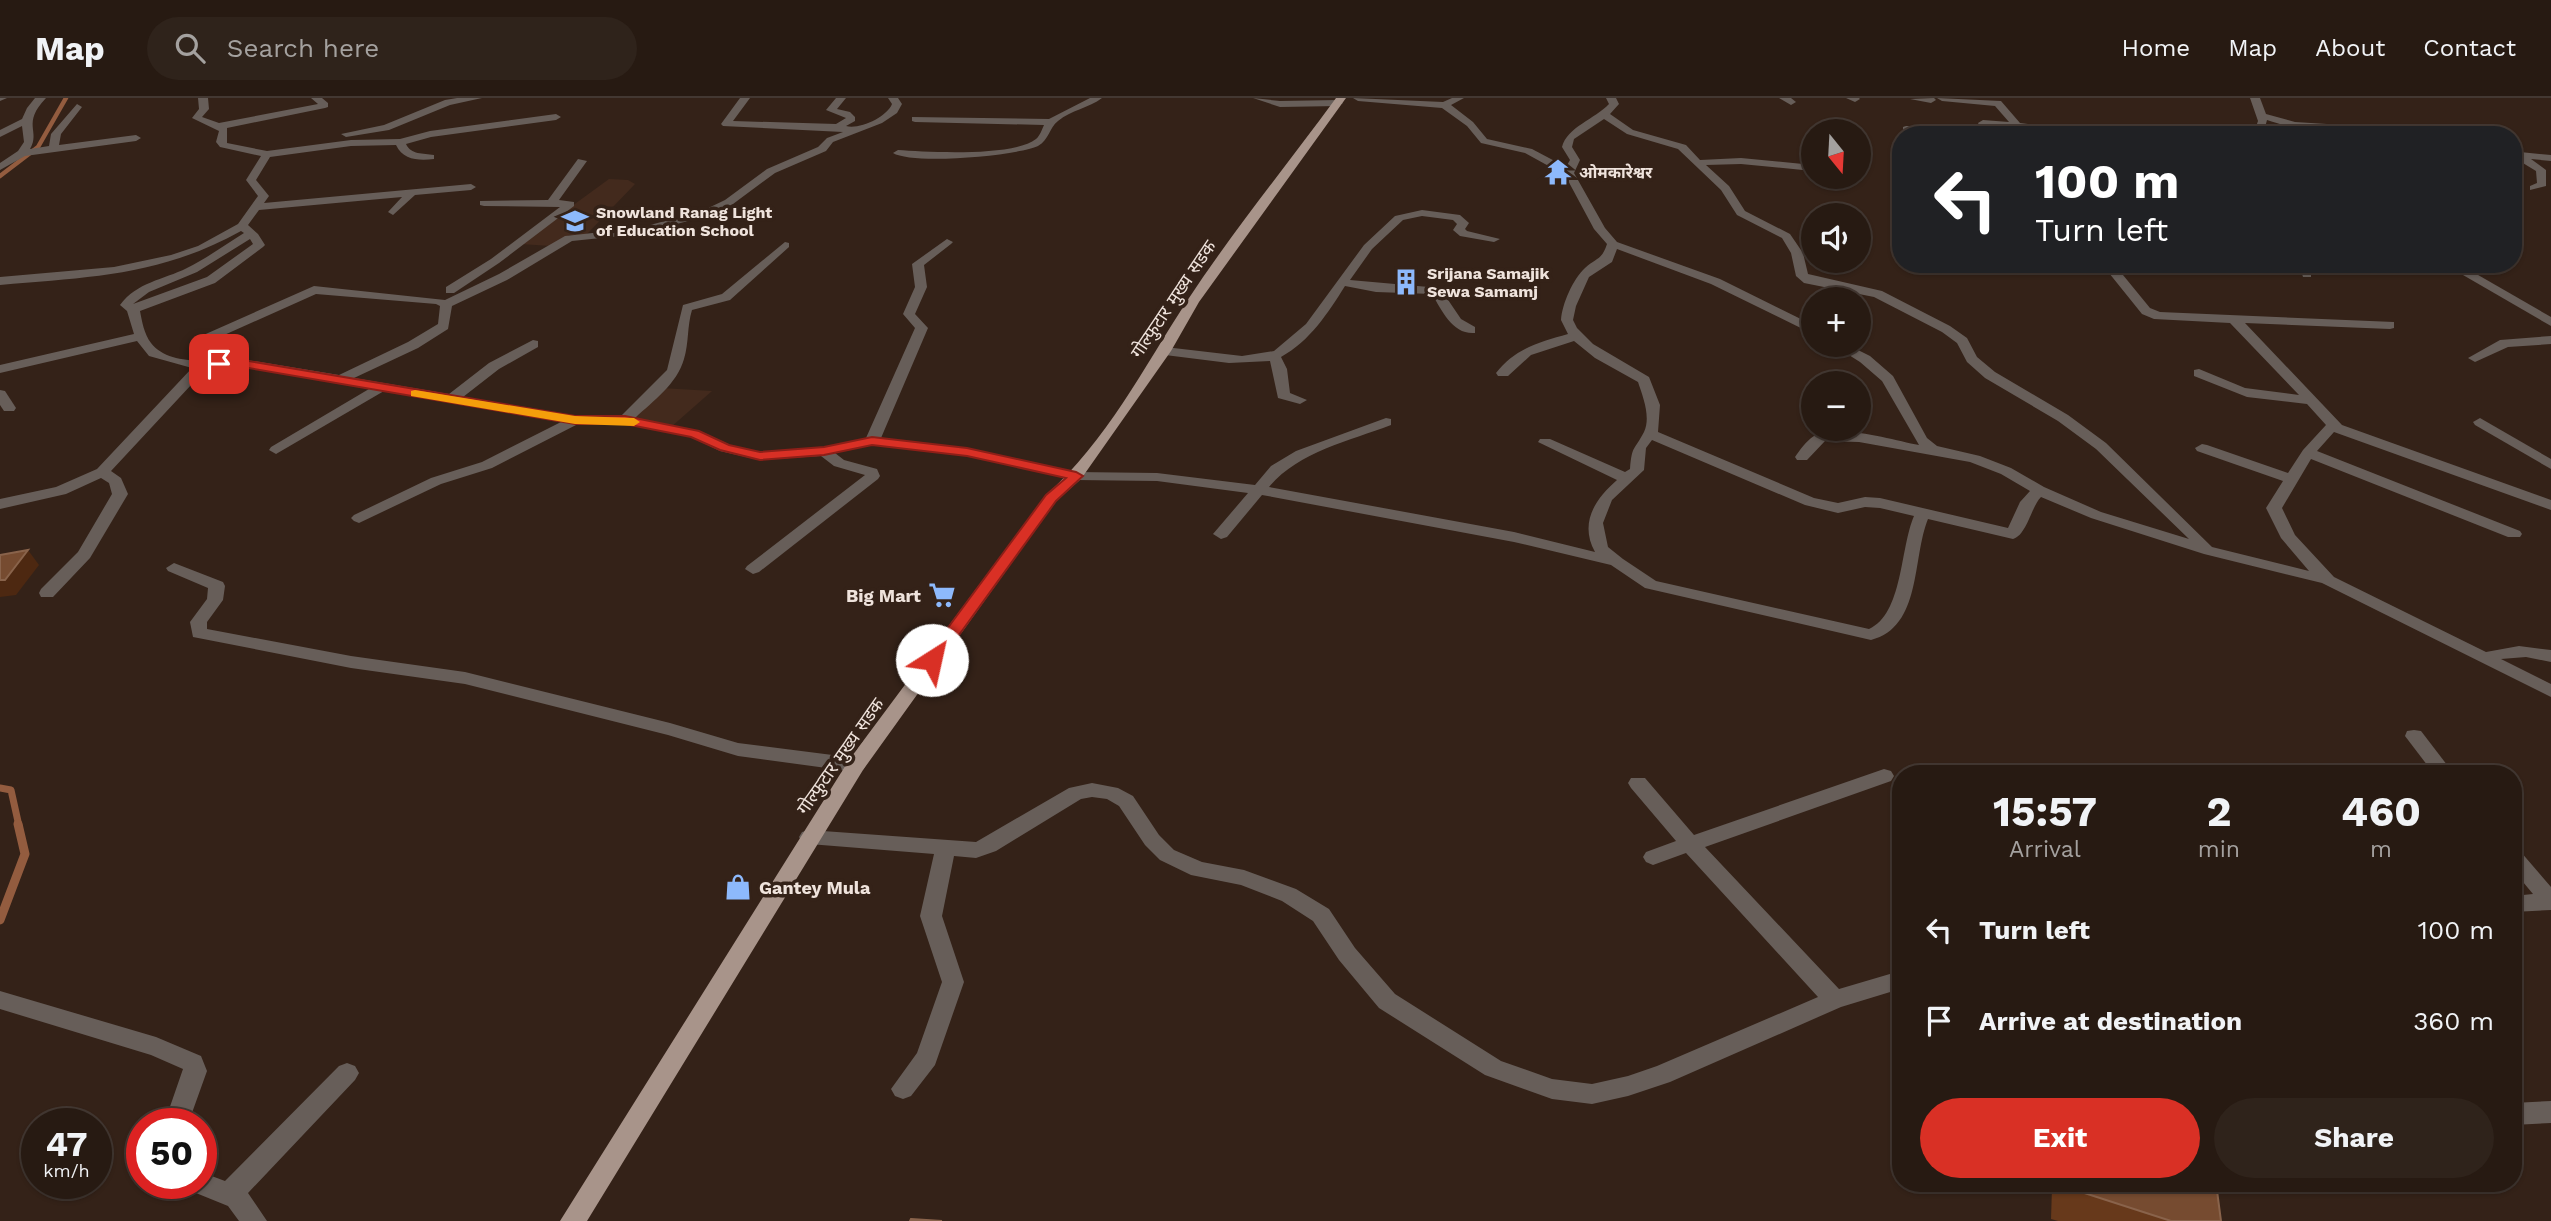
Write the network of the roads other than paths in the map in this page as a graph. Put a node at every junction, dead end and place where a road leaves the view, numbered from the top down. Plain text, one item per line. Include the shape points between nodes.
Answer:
1 (41, 98) edge
2 (203, 98) edge
3 (317, 98) edge
4 (477, 98) edge
5 (745, 98) edge
6 (841, 98) edge
7 (893, 98) edge
8 (1097, 98) edge
9 (1258, 98) edge
10 (1358, 98) edge
11 (1459, 98) edge
12 (1611, 98) edge
13 (2252, 98) edge
14 (1915, 99) edge
15 (1340, 101) edge
16 (1937, 101) edge
17 (1444, 105) junction
18 (77, 107) dead end
19 (1604, 115) junction
20 (556, 117) dead end
21 (2263, 117) junction
22 (915, 119) dead end
23 (25, 121) junction
24 (1051, 122) junction
25 (2017, 125) junction
26 (1984, 126) edge
27 (2026, 126) edge
28 (2264, 126) edge
29 (2311, 126) edge
30 (220, 127) junction
31 (838, 127) junction
32 (852, 131) junction
33 (0, 134) edge
34 (136, 138) dead end
35 (400, 142) junction
36 (54, 149) junction
37 (25, 153) junction
38 (898, 153) dead end
39 (267, 154) junction
40 (2522, 156) edge
41 (430, 157) dead end
42 (2522, 159) edge
43 (2551, 159) edge
44 (582, 161) dead end
45 (1698, 163) junction
46 (0, 167) edge
47 (1801, 168) edge
48 (1569, 173) junction
49 (471, 187) dead end
50 (2534, 188) dead end
51 (411, 194) junction
52 (484, 203) dead end
53 (551, 203) junction
54 (255, 207) junction
55 (393, 212) dead end
56 (246, 230) junction
57 (1494, 239) dead end
58 (947, 242) dead end
59 (1614, 244) junction
60 (785, 245) dead end
61 (2115, 273) edge
62 (2466, 273) edge
63 (0, 281) edge
64 (1342, 282) junction
65 (442, 302) junction
66 (133, 309) junction
67 (2234, 319) junction
68 (2551, 322) edge
69 (1801, 323) edge
70 (2389, 325) dead end
71 (1471, 330) dead end
72 (1576, 336) junction
73 (139, 337) junction
74 (2551, 340) edge
75 (533, 344) dead end
76 (1165, 351) junction
77 (1274, 355) junction
78 (1861, 357) edge
79 (2475, 358) dead end
80 (237, 362) junction
81 (201, 366) junction
82 (0, 369) edge
83 (1503, 373) dead end
84 (2199, 373) dead end
85 (340, 380) junction
86 (381, 387) junction
87 (0, 394) edge
88 (450, 400) junction
89 (1300, 400) dead end
90 (2309, 400) junction
91 (9, 408) dead end
92 (575, 420) junction
93 (625, 420) junction
94 (1386, 422) dead end
95 (2480, 422) dead end
96 (2337, 428) junction
97 (1650, 434) junction
98 (872, 441) junction
99 (1545, 442) dead end
100 (2202, 448) dead end
101 (276, 450) dead end
102 (824, 451) junction
103 (1945, 452) junction
104 (2308, 453) junction
105 (1802, 457) dead end
106 (2551, 465) edge
107 (102, 472) junction
108 (1076, 476) junction
109 (1628, 479) junction
110 (2291, 479) junction
111 (1260, 490) junction
112 (2039, 490) junction
113 (0, 504) edge
114 (2551, 505) edge
115 (1923, 513) junction
116 (359, 518) dead end
117 (1221, 534) dead end
118 (2514, 534) dead end
119 (2210, 551) junction
120 (1617, 562) junction
121 (174, 568) dead end
122 (753, 569) dead end
123 (2328, 580) junction
124 (47, 593) dead end
125 (2551, 656) edge
126 (2487, 657) junction
127 (2551, 691) edge
128 (2414, 736) dead end
129 (856, 765) junction
130 (2438, 765) edge
131 (1884, 776) dead end
132 (1638, 783) dead end
133 (809, 837) junction
134 (1688, 842) junction
135 (946, 846) junction
136 (1653, 857) dead end
137 (2522, 867) edge
138 (2551, 901) edge
139 (2522, 903) edge
140 (1892, 982) edge
141 (0, 1000) edge
142 (1835, 1000) junction
143 (347, 1073) dead end
144 (903, 1089) dead end
145 (182, 1108) edge
146 (2551, 1112) edge
147 (2522, 1114) edge
148 (217, 1190) edge
149 (229, 1195) junction
150 (254, 1221) edge
151 (573, 1221) edge

1 - 23 street via 30,107
2 - 30 street via 204,109 197,118
3 - 30 street via 325,105
4 - 39 street via 448,102 386,128 292,142
5 - 31 street via 726,124
6 - 31 street via 831,110 852,119
7 - 32 street via 897,104 894,111
8 - 24 street
9 - 15 street via 1280,103
10 - 17 street
11 - 17 street
12 - 19 street via 1614,104
13 - 21 street
14 - 16 street
15 - 76 main road, गोल्फुटार मुख्य सडक via 1193,302
16 - 25 street via 1998,103
17 - 48 street via 1484,141 1528,151
18 - 36 street via 56,134
19 - 45 street via 1630,132 1682,147
19 - 48 street via 1569,138 1567,147 1575,160
20 - 35 street
21 - 28 street
21 - 29 street
22 - 24 street
23 - 33 street
23 - 37 street via 29,142
24 - 38 street via 1041,141 1018,149 940,156
25 - 26 street
25 - 27 street
30 - 39 street via 224,145
31 - 32 street
32 - 65 street via 771,171 706,213 640,231 569,237 503,277
34 - 36 street
35 - 39 street
35 - 41 street via 404,151
36 - 37 street
37 - 46 street
39 - 54 street via 251,176 264,196
40 - 43 street
42 - 50 street via 2541,170 2542,184
44 - 53 street
45 - 47 street via 1748,160
45 - 119 street via 1725,188 1741,213 1786,236 1808,280 1878,294 1947,329 1990,375 2101,446
48 - 59 street via 1600,229
49 - 51 street
51 - 54 street
51 - 55 street
52 - 53 street
53 - 65 street via 570,204 444,294
54 - 56 street
56 - 63 street via 174,258 114,271
56 - 66 street via 185,274 142,290 126,305
56 - 66 street via 259,245 226,272
57 - 64 street via 1464,234 1459,230 1463,223 1456,217 1411,213 1399,218 1368,247
58 - 98 street via 918,264 921,287 909,314 922,328
59 - 69 street via 1673,263 1760,300
59 - 72 street via 1608,260 1584,274 1569,307 1567,320
60 - 93 street via 726,297 687,307 678,360 669,376
61 - 67 street via 2146,311 2158,316
62 - 68 street
64 - 71 street via 1436,291 1456,321
64 - 77 street via 1298,339
65 - 80 street via 307,291 204,340
65 - 85 street via 444,326
66 - 73 street
67 - 70 street
67 - 90 street
72 - 83 street via 1528,349 1511,360
72 - 97 street via 1604,361 1644,380 1653,405
73 - 81 street via 152,355
73 - 82 street
74 - 79 street via 2505,343
75 - 88 street via 494,366
76 - 77 street via 1224,358
76 - 108 main road, गोल्फुटार मुख्य सडक
77 - 89 street via 1283,395
78 - 103 street via 1888,379 1921,440 1931,449
80 - 81 street
80 - 85 street
81 - 107 street
84 - 90 street via 2253,397
85 - 86 street
86 - 88 street
86 - 101 street
87 - 91 street
88 - 92 street
90 - 96 street
92 - 93 street
92 - 116 street via 487,466 436,481
93 - 102 street via 695,434 725,448 760,456
94 - 111 street via 1301,454 1276,469
95 - 106 street
96 - 104 street via 2330,428
96 - 114 street
97 - 109 street via 1640,448 1637,470
97 - 115 street via 1810,502 1838,508 1880,503
98 - 102 street
98 - 108 street via 967,452
99 - 109 street
100 - 110 street
102 - 122 street via 839,463 873,476
103 - 105 street via 1842,436 1814,442
103 - 112 street via 2006,471
104 - 110 street
104 - 118 street
107 - 113 street via 61,491
107 - 124 street via 116,481 120,494 84,555
108 - 111 street via 1157,477
108 - 129 main road, गोल्फुटार मुख्य सडक via 1051,498
109 - 120 street via 1605,498 1595,523 1601,549
110 - 123 street via 2274,508 2277,520
111 - 117 street
111 - 120 street via 1514,537
112 - 115 street via 2013,534
112 - 119 street via 2096,515
115 - 120 street via 1913,537 1898,608 1886,628 1871,635 1651,585
119 - 123 street
121 - 129 street via 218,586 215,600 198,622 199,633 465,678 738,749
123 - 126 street
125 - 126 street via 2527,650
126 - 127 street
128 - 130 street
129 - 133 main road, गोल्फुटार मुख्य सडक
131 - 134 street
132 - 134 street
133 - 135 street
133 - 151 main road, गोल्फुटार मुख्य सडक
134 - 136 street
134 - 142 street
135 - 142 street via 976,850 989,846 1076,793 1111,793 1126,801 1167,855 1198,869 1244,878 1289,895 1321,915 1387,1001 1493,1068 1552,1089 1592,1094 1628,1086
135 - 144 street via 931,916 953,982 927,1058
137 - 138 street
138 - 139 street
140 - 142 street
141 - 145 street via 156,1047 192,1063 195,1071
143 - 149 street
146 - 147 street
148 - 149 street
149 - 150 street via 236,1197

